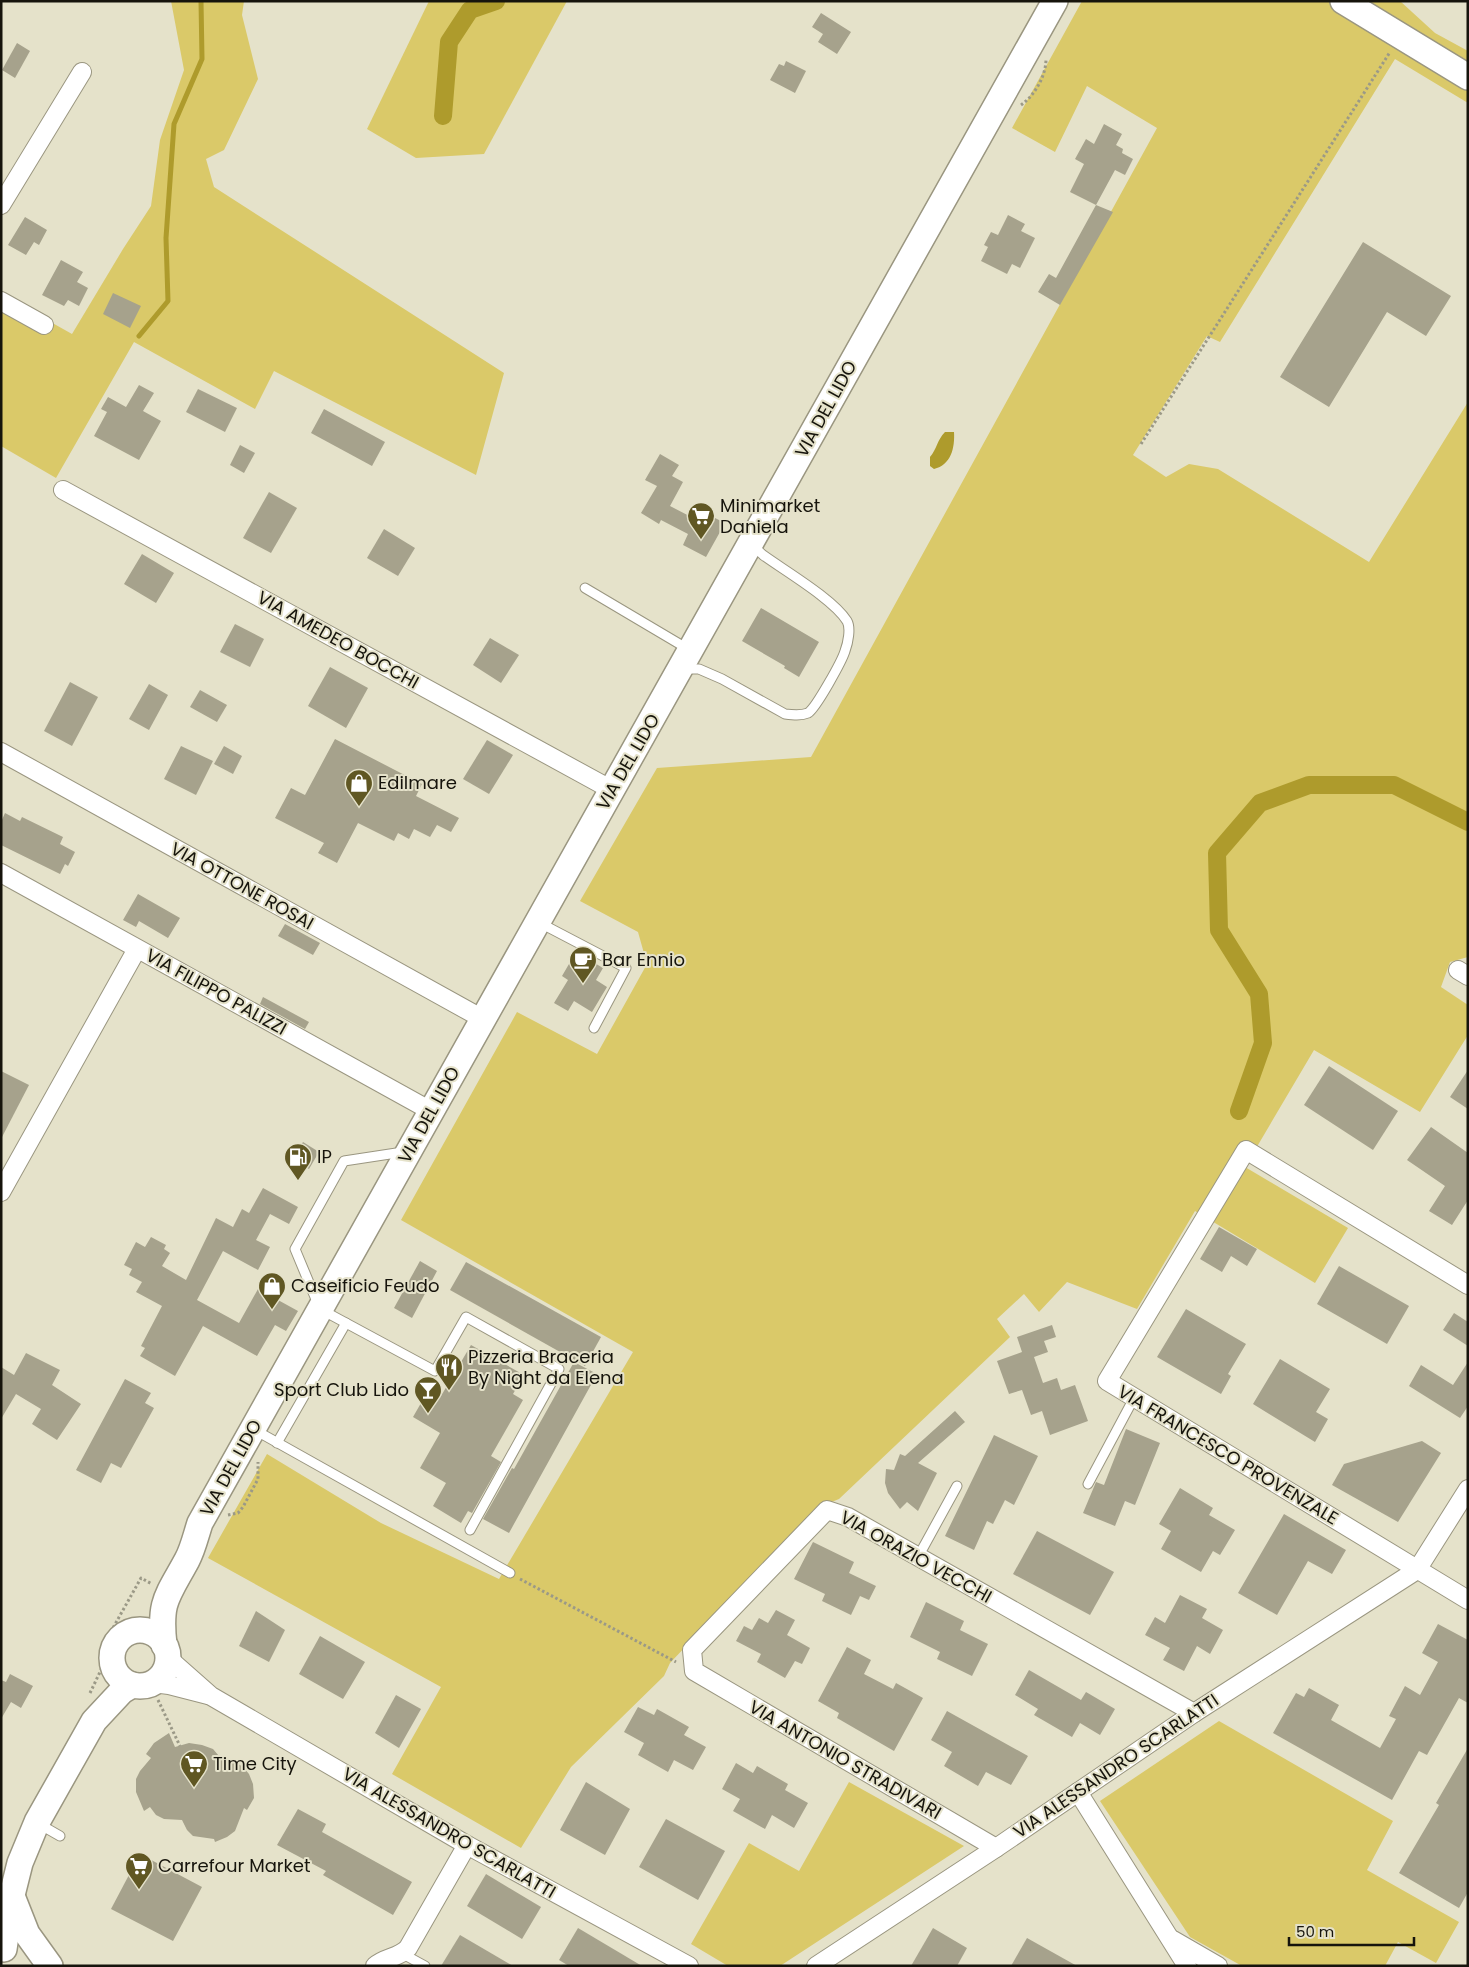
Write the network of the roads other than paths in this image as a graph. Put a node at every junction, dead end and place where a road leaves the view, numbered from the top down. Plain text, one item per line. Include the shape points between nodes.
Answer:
1 (1055, 1) edge
2 (1343, 1) edge
3 (82, 72) dead end
4 (1468, 77) edge
5 (1, 205) edge
6 (1, 302) edge
7 (44, 325) dead end
8 (63, 490) dead end
9 (751, 544) junction
10 (585, 588) dead end
11 (686, 660) junction
12 (1, 752) edge
13 (612, 790) junction
14 (1, 873) edge
15 (538, 921) junction
16 (137, 948) junction
17 (483, 1019) junction
18 (594, 1028) dead end
19 (431, 1111) junction
20 (409, 1152) junction
21 (1, 1192) edge
22 (1468, 1285) edge
23 (320, 1309) junction
24 (346, 1323) junction
25 (1134, 1398) junction
26 (253, 1429) junction
27 (277, 1443) junction
28 (1088, 1484) dead end
29 (957, 1486) dead end
30 (1468, 1489) edge
31 (200, 1523) junction
32 (470, 1530) dead end
33 (918, 1557) junction
34 (1417, 1570) junction
35 (510, 1573) road end
36 (1468, 1600) edge
37 (130, 1632) junction
38 (166, 1651) junction
39 (113, 1667) junction
40 (694, 1672) joint
41 (147, 1688) junction
42 (211, 1696) junction
43 (1194, 1713) junction
44 (94, 1721) junction
45 (1078, 1792) junction
46 (37, 1822) junction
47 (60, 1836) dead end
48 (467, 1845) junction
49 (996, 1848) junction
50 (1, 1868) edge
51 (12, 1895) junction
52 (1171, 1938) junction
53 (6, 1954) edge
54 (403, 1954) junction
55 (50, 1966) edge
56 (374, 1966) edge
57 (425, 1966) edge
58 (688, 1966) edge
59 (816, 1966) edge
60 (1187, 1966) edge
61 (1218, 1966) edge

1 - 9 main road, VIA DEL LIDO
2 - 4 main road
3 - 5 street
6 - 7 street
8 - 13 street, VIA AMEDEO BOCCHI
9 - 11 main road, VIA DEL LIDO
9 - 11 lane via 837,608 848,623 845,652 820,698 808,713 785,714
10 - 11 lane
11 - 13 main road, VIA DEL LIDO
12 - 17 street, VIA OTTONE ROSAI
13 - 15 main road, VIA DEL LIDO
14 - 16 street, VIA FILIPPO PALIZZI
15 - 17 main road, VIA DEL LIDO
15 - 18 lane via 626,968
16 - 19 street, VIA FILIPPO PALIZZI
16 - 21 street
17 - 19 main road, VIA DEL LIDO
19 - 20 main road, VIA DEL LIDO
20 - 23 main road, VIA DEL LIDO
20 - 23 lane via 344,1161 295,1249
22 - 25 street, VIA FRANCESCO PROVENZALE via 1246,1150 1107,1381
23 - 24 lane
23 - 26 main road, VIA DEL LIDO
24 - 27 lane
24 - 32 lane via 435,1371 466,1317 559,1369
25 - 28 lane
25 - 34 street, VIA FRANCESCO PROVENZALE
26 - 27 lane
26 - 31 main road, VIA DEL LIDO
27 - 35 lane
29 - 33 lane
30 - 34 street
31 - 37 main road, VIA DEL LIDO via 166,1565 146,1612
31 - 38 main road, VIA DEL LIDO via 188,1558 165,1600 161,1621
33 - 40 street, VIA ORAZIO VECCHI via 848,1517 827,1510 692,1650
33 - 43 street, VIA ORAZIO VECCHI
34 - 36 street, VIA FRANCESCO PROVENZALE
34 - 43 street, VIA ALESSANDRO SCARLATTI
37 - 38 main road via 149,1632 158,1637
37 - 39 main road via 115,1646
38 - 41 main road via 164,1672
38 - 42 street, VIA ALESSANDRO SCARLATTI
39 - 41 main road via 124,1681
39 - 44 main road
40 - 49 street, VIA ANTONIO STRADIVARI
41 - 42 street, VIA ALESSANDRO SCARLATTI via 169,1685
41 - 44 main road via 122,1691
42 - 48 street, VIA ALESSANDRO SCARLATTI
43 - 45 street, VIA ALESSANDRO SCARLATTI
44 - 46 main road
45 - 49 street, VIA ALESSANDRO SCARLATTI
45 - 52 street
46 - 47 lane
46 - 50 main road
46 - 51 main road via 20,1863
48 - 54 street
48 - 58 street, VIA ALESSANDRO SCARLATTI
49 - 59 street, VIA ALESSANDRO SCARLATTI
51 - 53 main road
51 - 55 main road via 27,1934
52 - 60 street
52 - 61 street
54 - 56 street
54 - 57 lane

